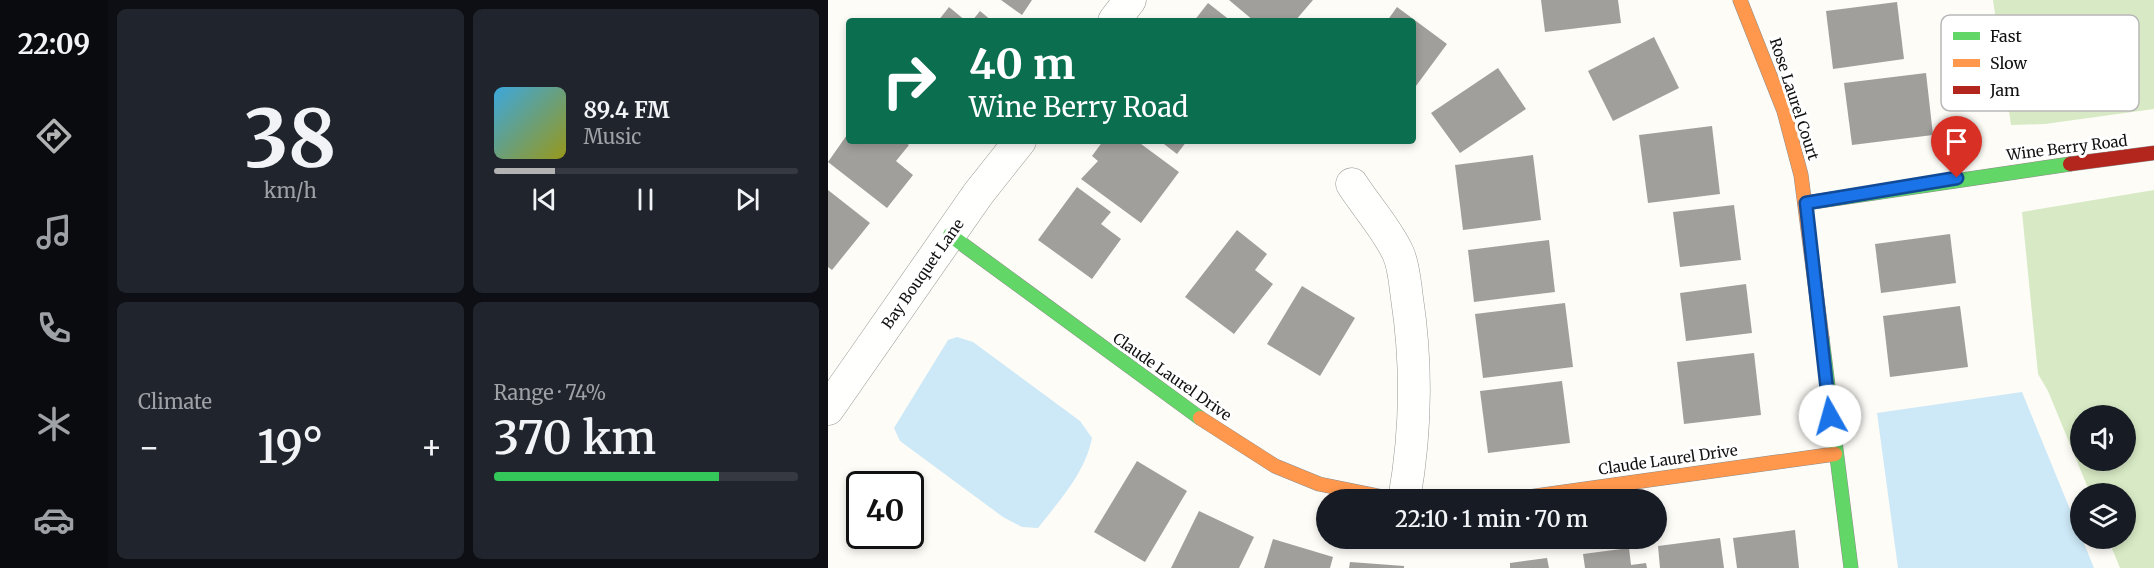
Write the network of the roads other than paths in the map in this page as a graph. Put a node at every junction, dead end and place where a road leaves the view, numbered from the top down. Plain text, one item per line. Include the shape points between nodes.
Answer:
1 (1130, 0) edge
2 (1740, 0) edge
3 (1116, 18) edge
4 (1018, 144) edge
5 (2154, 153) edge
6 (1352, 184) dead end
7 (1806, 203) junction
8 (950, 235) junction
9 (828, 409) edge
10 (1835, 454) junction
11 (1344, 489) edge
12 (1406, 489) edge
13 (1585, 489) edge
14 (1851, 568) edge

1 - 3 street
2 - 7 street, Rose Laurel Court via 1784,111
4 - 8 street, Bay Bouquet Lane
5 - 7 street, Wine Berry Road via 1957,178
6 - 12 street via 1398,254 1406,288 1412,334 1413,404
7 - 10 street, Rose Laurel Court
8 - 9 street, Bay Bouquet Lane
8 - 11 street, Claude Laurel Drive via 1234,442 1275,466 1319,484
10 - 13 street, Claude Laurel Drive
10 - 14 street, Rose Laurel Court

